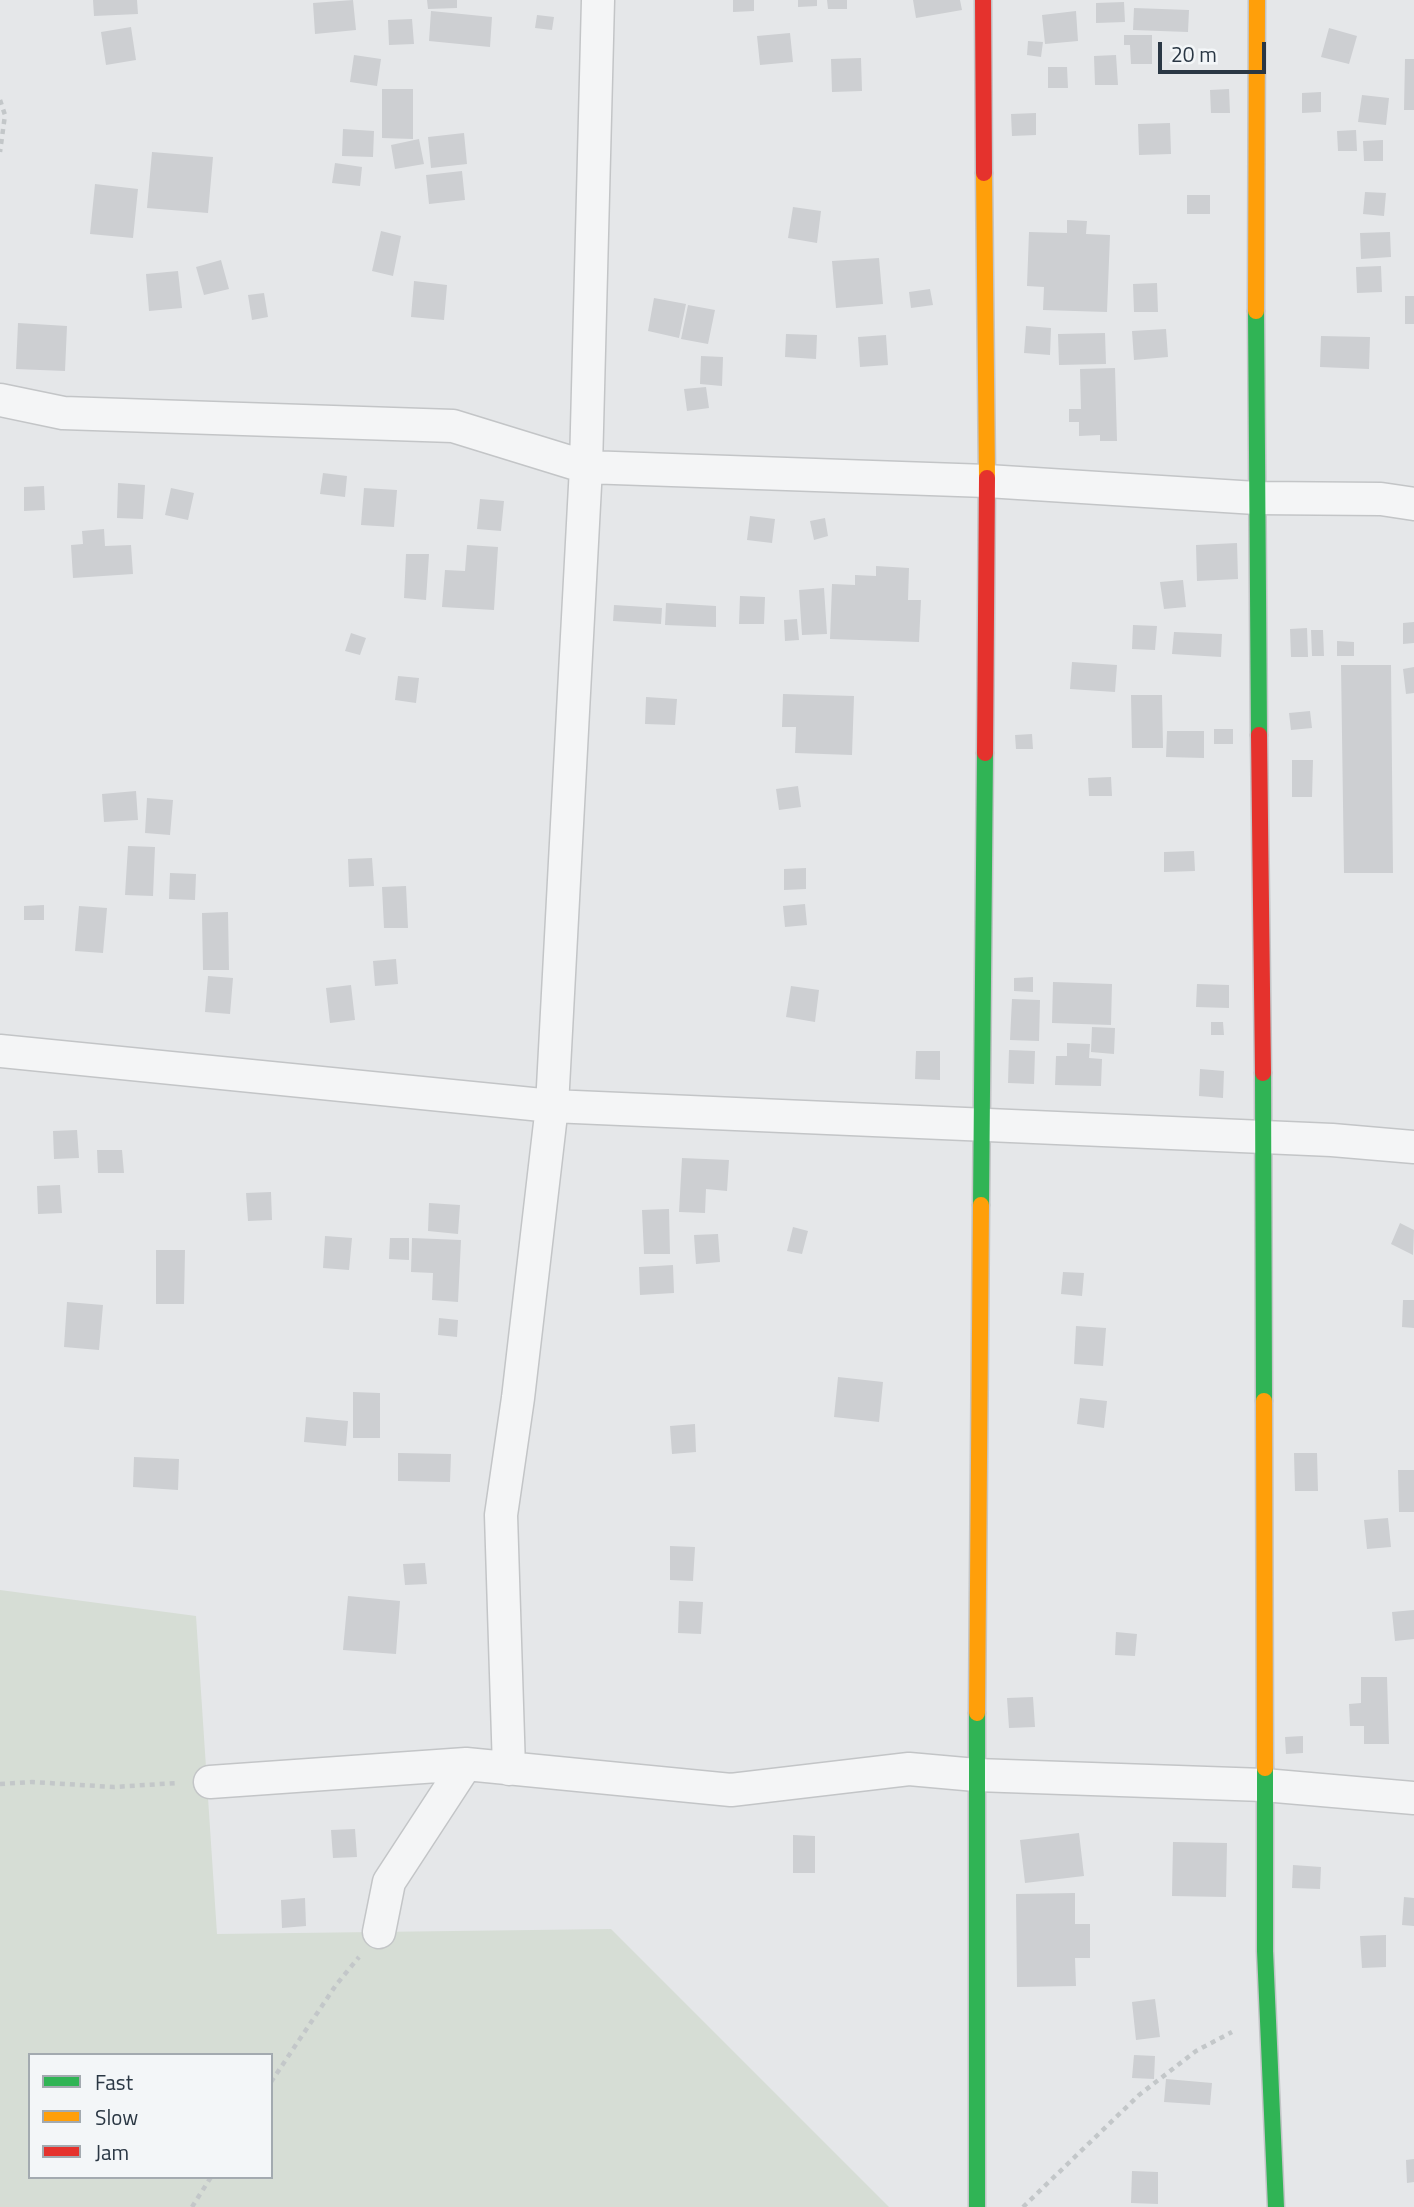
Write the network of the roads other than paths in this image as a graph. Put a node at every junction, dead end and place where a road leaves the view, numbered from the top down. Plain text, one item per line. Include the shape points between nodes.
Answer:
1 (598, 0) edge
2 (983, 0) edge
3 (1256, 0) edge
4 (0, 400) edge
5 (586, 467) junction
6 (987, 481) junction
7 (1256, 498) junction
8 (1414, 504) edge
9 (0, 1051) edge
10 (552, 1106) junction
11 (980, 1125) junction
12 (1264, 1139) junction
13 (1414, 1147) edge
14 (466, 1764) junction
15 (509, 1769) junction
16 (976, 1775) junction
17 (210, 1782) road end
18 (1264, 1785) junction
19 (1414, 1798) edge
20 (379, 1932) road end
21 (977, 2207) edge
22 (1276, 2207) edge

1 - 5 street
2 - 6 street
3 - 7 street
4 - 5 street via 63,413 453,426
5 - 6 street
5 - 10 street
6 - 7 street
6 - 11 street
7 - 8 street via 1381,499
7 - 12 street
9 - 10 street
10 - 11 street
10 - 15 street via 501,1515
11 - 12 street
11 - 16 street
12 - 13 street
12 - 18 street
14 - 15 street
14 - 17 street
14 - 20 street via 389,1882
15 - 16 street via 731,1790 909,1769
16 - 18 street
16 - 21 street
18 - 19 street
18 - 22 street via 1267,2014

